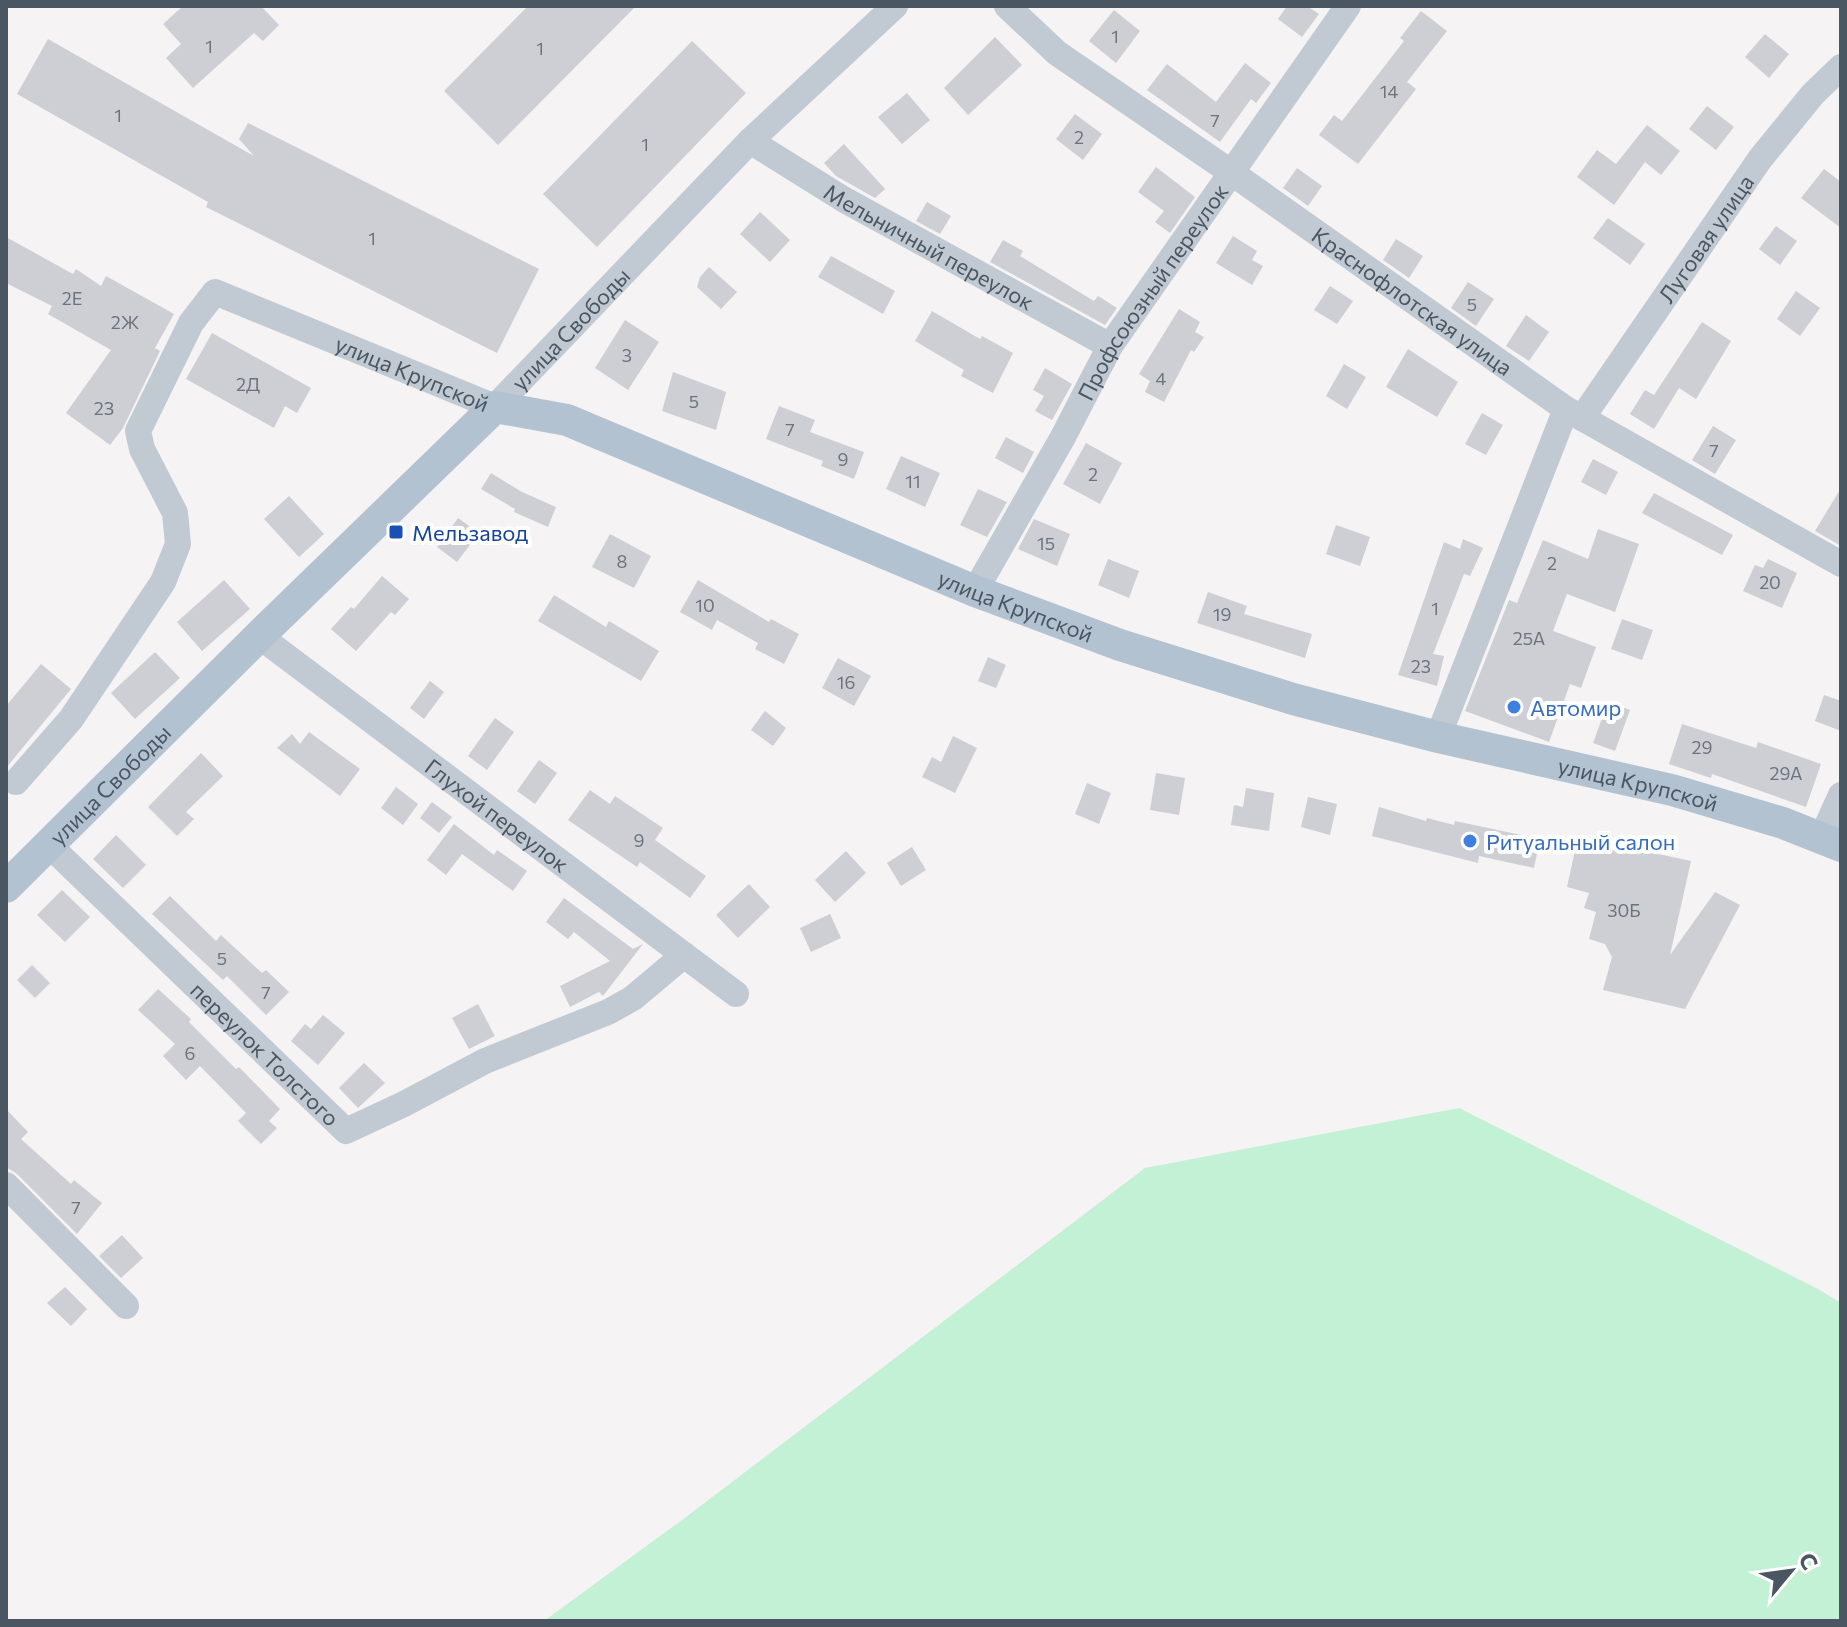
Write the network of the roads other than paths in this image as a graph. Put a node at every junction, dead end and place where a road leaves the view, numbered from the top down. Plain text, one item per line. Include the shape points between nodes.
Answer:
1 (895, 6) edge
2 (1007, 6) edge
3 (1348, 6) edge
4 (1841, 67) edge
5 (750, 141) junction
6 (1232, 173) junction
7 (1110, 346) junction
8 (495, 407) junction
9 (1574, 413) junction
10 (1841, 564) edge
11 (975, 591) junction
12 (259, 636) junction
13 (1438, 737) junction
14 (16, 782) dead end
15 (1841, 795) edge
16 (1831, 842) edge
17 (48, 844) junction
18 (6, 887) edge
19 (684, 955) junction
20 (736, 994) dead end
21 (6, 1185) edge
22 (126, 1306) dead end

1 - 5 street, улица Свободы
2 - 6 street, Краснофлотская улица via 1057,53
3 - 6 street, Профсоюзный переулок
4 - 9 street, Луговая улица via 1760,159
5 - 7 street, Мельничный переулок via 843,199
5 - 8 street, улица Свободы
6 - 7 street, Профсоюзный переулок
6 - 9 street, Краснофлотская улица
7 - 11 street, Профсоюзный переулок
8 - 11 main road, улица Крупской via 567,420
8 - 12 main road, улица Свободы
8 - 14 street, улица Крупской via 215,292 191,323 138,431 175,513 178,544 163,582 71,719
9 - 10 street, Краснофлотская улица
9 - 13 street, Луговая улица
11 - 13 main road, улица Крупской via 1120,645
12 - 17 main road, улица Свободы
12 - 19 street, Глухой переулок
13 - 16 main road, улица Крупской via 1672,790
15 - 16 street
17 - 18 main road, улица Свободы
17 - 19 street, переулок Толстого via 346,1131 485,1061 608,1012
19 - 20 street, Глухой переулок
21 - 22 street

